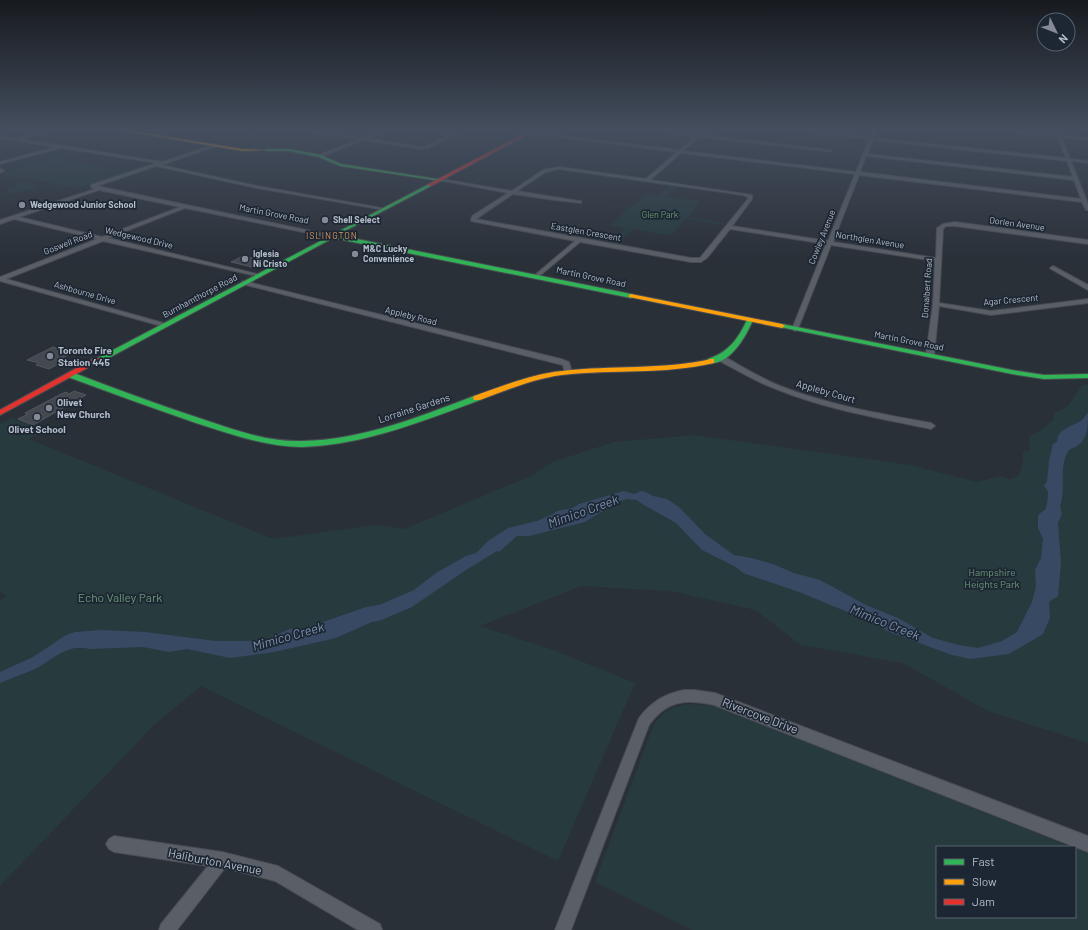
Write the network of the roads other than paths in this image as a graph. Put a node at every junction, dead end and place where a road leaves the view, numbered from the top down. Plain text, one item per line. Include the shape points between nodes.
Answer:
1 (134, 172) edge
2 (190, 172) edge
3 (390, 172) edge
4 (455, 172) edge
5 (543, 172) edge
6 (594, 172) edge
7 (657, 172) edge
8 (852, 172) edge
9 (1020, 172) edge
10 (1073, 172) edge
11 (857, 173) junction
12 (1076, 179) junction
13 (441, 180) junction
14 (648, 180) junction
15 (99, 189) junction
16 (511, 192) junction
17 (1084, 201) junction
18 (579, 202) dead end
19 (186, 206) junction
20 (385, 209) junction
21 (1088, 209) edge
22 (15, 218) junction
23 (0, 222) edge
24 (945, 225) joint
25 (728, 227) junction
26 (332, 236) junction
27 (104, 239) junction
28 (579, 240) junction
29 (1088, 242) edge
30 (829, 243) junction
31 (938, 260) junction
32 (1053, 268) dead end
33 (259, 276) junction
34 (537, 276) junction
35 (1, 279) edge
36 (244, 284) junction
37 (1088, 288) edge
38 (1088, 301) edge
39 (936, 304) junction
40 (750, 320) junction
41 (165, 325) junction
42 (795, 329) junction
43 (930, 355) junction
44 (721, 358) junction
45 (568, 372) junction
46 (71, 375) junction
47 (1088, 376) edge
48 (0, 413) edge
49 (931, 426) dead end
50 (114, 844) dead end
51 (1088, 844) edge
52 (222, 860) junction
53 (168, 930) edge
54 (374, 930) edge
55 (563, 930) edge

1 - 15 street, Martin Grove Road via 93,186
2 - 20 street
3 - 13 main road
4 - 13 main road, Burnhamthorpe Road
5 - 16 street
6 - 14 street
7 - 14 street
8 - 11 street
9 - 12 street
10 - 12 street
11 - 17 street
11 - 30 street, Cowley Avenue
12 - 17 street via 1081,185
13 - 16 street
13 - 20 main road, Burnhamthorpe Road
14 - 25 street via 750,196
15 - 19 street, Martin Grove Road
15 - 22 street
16 - 18 street
16 - 28 street, Eastglen Crescent via 473,220
17 - 21 street
19 - 26 street, Martin Grove Road
19 - 27 street, Goswell Road
20 - 26 main road, Burnhamthorpe Road
22 - 23 street
22 - 27 street, Wedgewood Drive
24 - 29 street, Dorlen Avenue
24 - 31 street, Donalbert Road via 940,228
25 - 28 street, Eastglen Crescent via 701,260
25 - 30 street, Northglen Avenue
26 - 33 main road, Burnhamthorpe Road
26 - 34 main road, Martin Grove Road
27 - 33 street, Wedgewood Drive
27 - 35 street, Goswell Road
28 - 34 street
30 - 31 street, Northglen Avenue
30 - 42 street, Cowley Avenue
31 - 39 street, Donalbert Road
32 - 37 street
33 - 36 main road, Burnhamthorpe Road
34 - 40 main road, Martin Grove Road
35 - 41 street, Ashbourne Drive
36 - 41 main road, Burnhamthorpe Road
36 - 45 street, Appleby Road via 558,361 566,364
38 - 39 street, Agar Crescent via 991,313
39 - 43 street, Donalbert Road
40 - 42 main road, Martin Grove Road
40 - 44 main road, Lorraine Gardens via 738,345
41 - 46 main road, Burnhamthorpe Road
42 - 43 main road, Martin Grove Road
43 - 47 main road, Martin Grove Road via 1039,376
44 - 45 main road, Lorraine Gardens via 682,367
44 - 49 street, Appleby Court via 779,388 866,413
45 - 46 main road, Lorraine Gardens via 539,377 395,427 349,439 302,444 263,440 236,433
46 - 48 main road, Burnhamthorpe Road
50 - 52 street, Haliburton Avenue
51 - 55 street, Rivercove Drive via 715,699 699,696 677,697 657,706 644,722
52 - 53 street
52 - 54 street, Haliburton Avenue via 278,874

